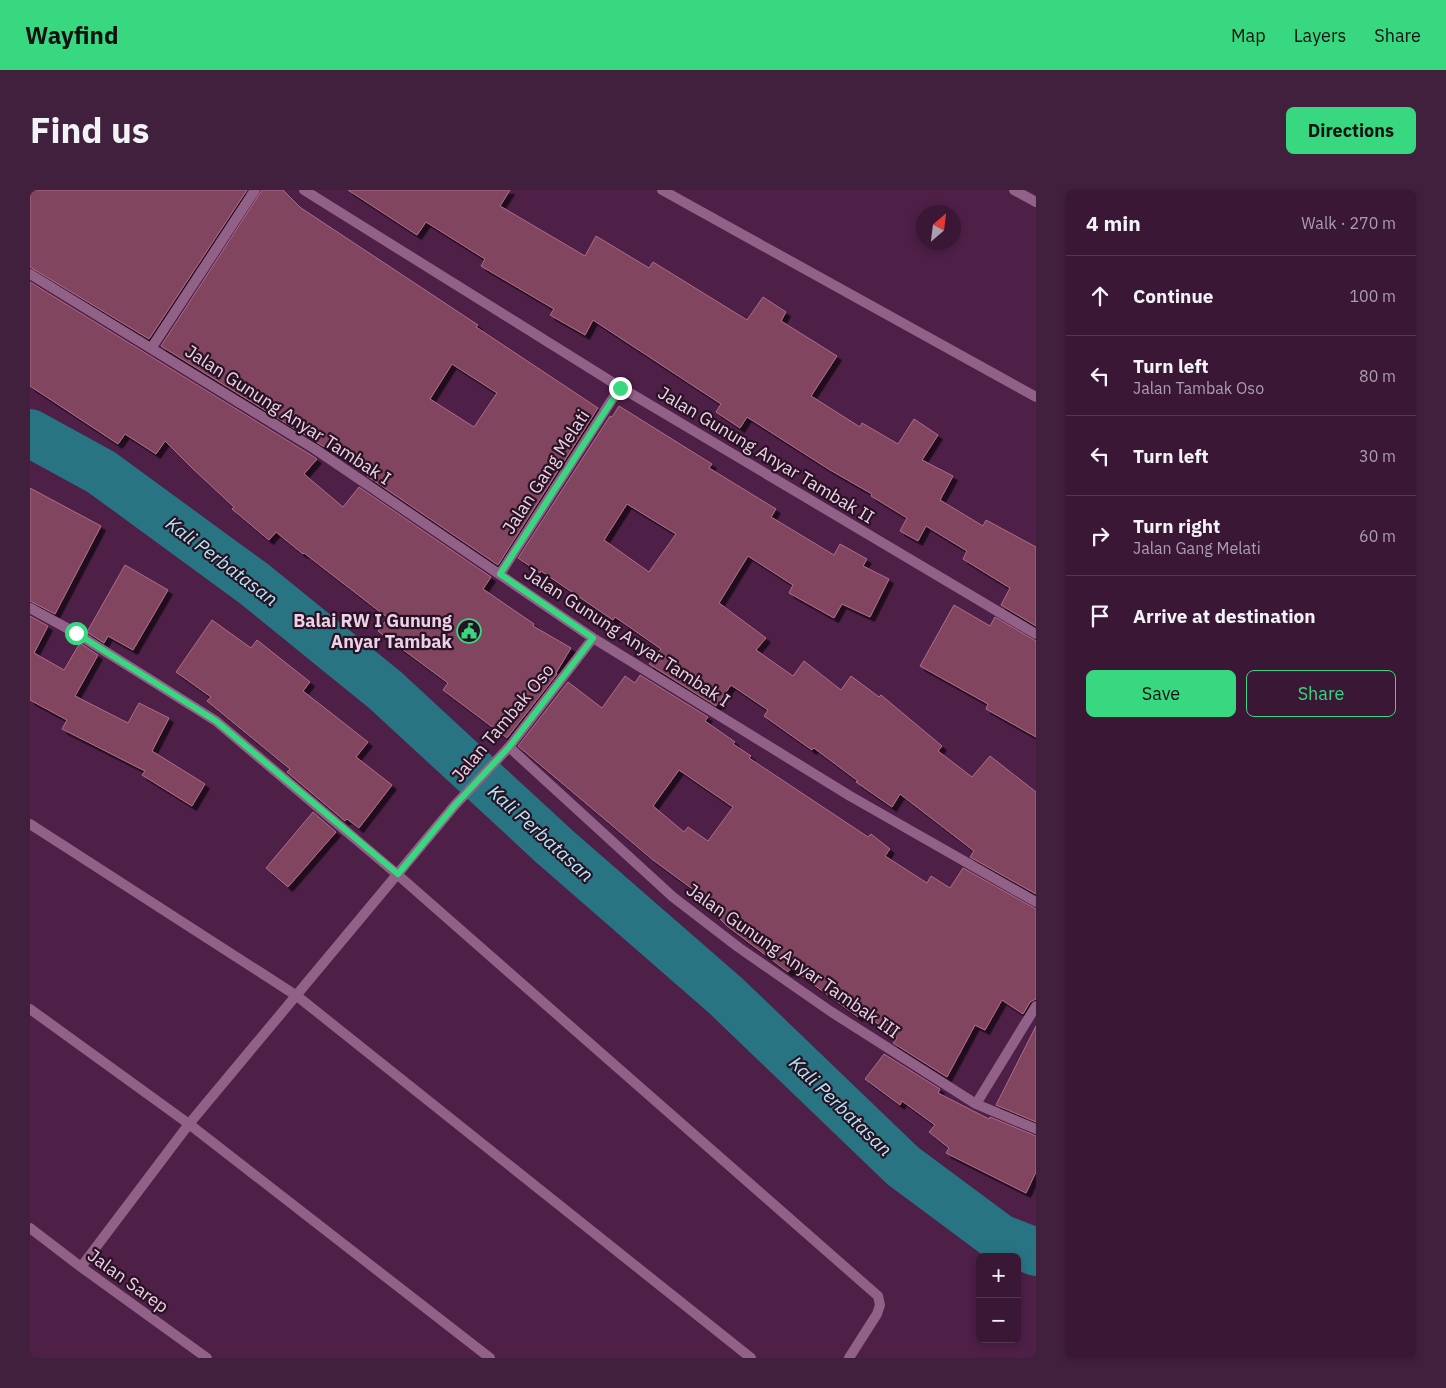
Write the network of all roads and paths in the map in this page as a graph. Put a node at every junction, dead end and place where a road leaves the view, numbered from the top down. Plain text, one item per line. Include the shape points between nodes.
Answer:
1 (255, 190) edge
2 (304, 190) edge
3 (662, 190) edge
4 (1014, 190) edge
5 (1036, 202) edge
6 (30, 274) edge
7 (152, 347) junction
8 (620, 388) junction
9 (1036, 397) edge
10 (500, 574) junction
11 (30, 608) edge
12 (1036, 634) edge
13 (593, 638) junction
14 (509, 747) junction
15 (30, 824) edge
16 (398, 874) junction
17 (1036, 902) edge
18 (296, 996) junction
19 (1036, 1006) edge
20 (30, 1010) edge
21 (976, 1104) junction
22 (189, 1124) junction
23 (1036, 1129) edge
24 (30, 1228) edge
25 (81, 1267) junction
26 (207, 1358) edge
27 (490, 1358) edge
28 (751, 1358) edge
29 (849, 1358) edge

1 - 7 street
2 - 8 street, Jalan Gunung Anyar Tambak II
3 - 9 street
4 - 5 street
6 - 7 street, Jalan Gunung Anyar Tambak I
7 - 10 street, Jalan Gunung Anyar Tambak I via 315,449
8 - 10 street, Jalan Gang Melati
8 - 12 street, Jalan Gunung Anyar Tambak II
10 - 13 street, Jalan Gunung Anyar Tambak I
11 - 16 street via 76,633 216,721
13 - 14 street, Jalan Tambak Oso
13 - 17 street, Jalan Gunung Anyar Tambak I via 850,796
14 - 16 street, Jalan Tambak Oso
14 - 21 street, Jalan Gunung Anyar Tambak III via 680,903 830,1011
15 - 18 street
16 - 18 street, Jalan Tambak Oso
16 - 29 street via 878,1296 877,1314
18 - 22 street, Jalan Tambak Oso
18 - 28 street
19 - 21 street
20 - 22 street
21 - 23 street, Jalan Gunung Anyar Tambak III
22 - 25 street, Jalan Tambak Oso
22 - 27 street
24 - 25 street, Jalan Sarep
25 - 26 street, Jalan Sarep

